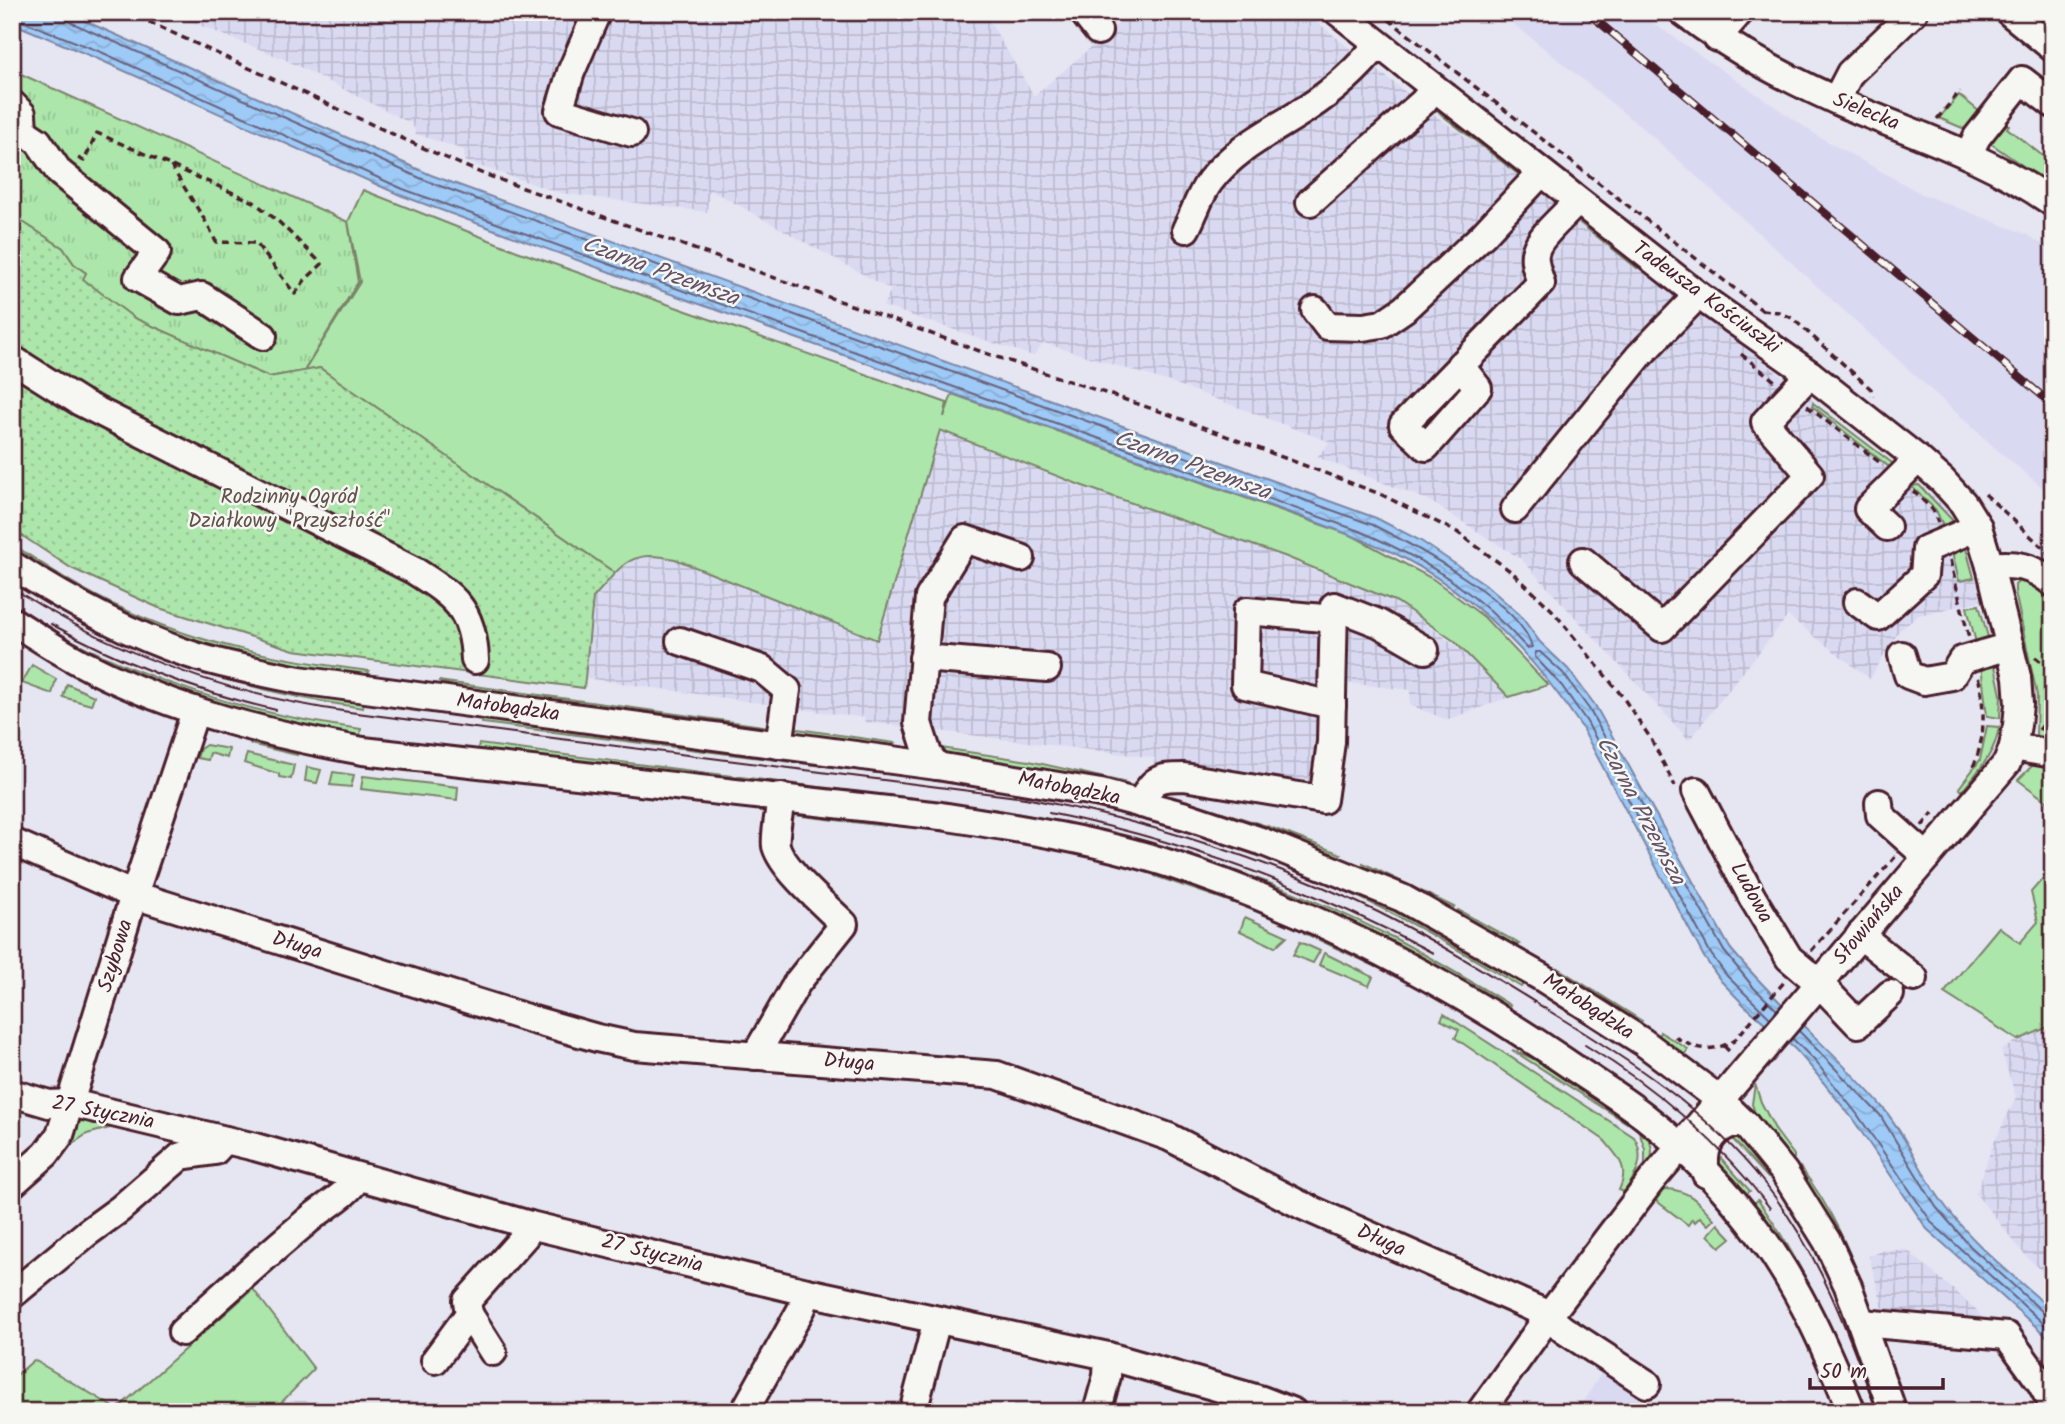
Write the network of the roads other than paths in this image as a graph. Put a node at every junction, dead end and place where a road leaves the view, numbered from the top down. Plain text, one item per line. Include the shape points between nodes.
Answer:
1 (597, 12) edge
2 (1683, 12) edge
3 (1740, 12) edge
4 (1914, 12) edge
5 (2009, 12) edge
6 (1328, 16) edge
7 (1717, 38) junction
8 (1378, 44) junction
9 (2053, 48) edge
10 (1434, 88) junction
11 (1836, 100) junction
12 (12, 104) edge
13 (2053, 104) edge
14 (632, 133) dead end
15 (18, 135) edge
16 (1968, 155) junction
17 (1541, 173) junction
18 (1577, 201) junction
19 (1310, 202) dead end
20 (2053, 203) edge
21 (1186, 229) dead end
22 (1698, 295) junction
23 (1315, 310) dead end
24 (263, 336) dead end
25 (12, 359) edge
26 (1460, 365) dead end
27 (1810, 374) junction
28 (1918, 459) junction
29 (1515, 509) dead end
30 (1887, 527) dead end
31 (1978, 527) junction
32 (1021, 558) dead end
33 (1583, 561) dead end
34 (12, 565) edge
35 (1990, 566) junction
36 (2053, 583) edge
37 (1857, 602) dead end
38 (1334, 619) junction
39 (12, 621) edge
40 (680, 641) dead end
41 (1425, 650) dead end
42 (2021, 650) junction
43 (1902, 655) dead end
44 (923, 658) junction
45 (475, 660) dead end
46 (1046, 668) dead end
47 (1332, 705) junction
48 (195, 712) junction
49 (918, 723) junction
50 (779, 745) junction
51 (2013, 747) junction
52 (2053, 754) edge
53 (880, 758) junction
54 (937, 766) junction
55 (1696, 791) road end
56 (781, 797) junction
57 (1879, 803) dead end
58 (1140, 804) junction
59 (12, 842) edge
60 (1918, 850) junction
61 (134, 895) junction
62 (1860, 934) junction
63 (1914, 978) dead end
64 (1815, 989) junction
65 (1890, 994) dead end
66 (755, 1056) junction
67 (1690, 1076) junction
68 (12, 1093) edge
69 (1719, 1099) junction
70 (71, 1103) junction
71 (1653, 1124) junction
72 (1745, 1124) junction
73 (225, 1140) junction
74 (1680, 1148) junction
75 (1706, 1174) junction
76 (358, 1177) junction
77 (12, 1184) edge
78 (530, 1224) junction
79 (807, 1292) junction
80 (12, 1295) edge
81 (469, 1314) junction
82 (1548, 1317) junction
83 (937, 1320) junction
84 (1862, 1323) junction
85 (182, 1332) dead end
86 (493, 1352) dead end
87 (1108, 1356) junction
88 (435, 1360) dead end
89 (1647, 1384) dead end
90 (2053, 1405) edge
91 (744, 1412) edge
92 (913, 1412) edge
93 (1097, 1412) edge
94 (1293, 1412) edge
95 (1480, 1412) edge
96 (1852, 1412) edge
97 (1893, 1412) edge

1 - 14 street via 559,111
2 - 7 street, Sielecka
3 - 7 street
4 - 11 street via 1850,73
5 - 9 street
6 - 8 street, Tadeusza Kościuszki
7 - 11 street, Sielecka
8 - 10 street, Tadeusza Kościuszki
8 - 21 street via 1308,108 1231,159 1209,182
10 - 17 street, Tadeusza Kościuszki
10 - 19 street
11 - 16 street, Sielecka
12 - 15 street via 22,114
13 - 16 street via 2022,80
15 - 24 street via 38,141 59,172 158,252 138,278 179,301 202,296
16 - 20 street, Sielecka
17 - 18 street, Tadeusza Kościuszki
17 - 23 street via 1483,235 1382,324 1326,326
18 - 22 street, Tadeusza Kościuszki
18 - 26 street via 1535,251 1541,284
22 - 27 street, Tadeusza Kościuszki
22 - 29 street via 1639,356
25 - 45 street via 80,402 442,588 467,616
27 - 28 street, Tadeusza Kościuszki
27 - 33 street via 1765,422 1810,475 1662,628
28 - 30 street via 1868,509
28 - 31 street, Tadeusza Kościuszki via 1963,503
31 - 35 street, Tadeusza Kościuszki
31 - 37 street via 1926,549 1924,575 1878,617
32 - 44 street via 965,539 929,597
34 - 50 street, Małobądzka via 92,614 189,654 240,668
35 - 36 street via 2028,567
35 - 42 street, Słowiańska
38 - 41 street via 1334,606 1378,623
38 - 47 street
38 - 47 street via 1247,611 1245,673 1245,685
39 - 48 street via 90,668
40 - 50 street via 762,669 787,690
42 - 43 street via 1973,656 1962,660 1952,676 1924,681 1908,675
42 - 51 street, Słowiańska
44 - 46 street
44 - 49 street
47 - 58 street via 1323,800 1166,777 1149,785
48 - 56 street via 363,751
48 - 61 street, Szybowa
49 - 53 street via 895,750
49 - 54 street
50 - 53 street, Małobądzka
51 - 52 street
51 - 60 street, Słowiańska via 2002,769
53 - 54 street, Małobądzka
54 - 58 street, Małobądzka via 1101,793
55 - 64 street, Ludowa via 1795,969
56 - 66 street via 776,845 799,880 844,924 797,983
56 - 71 street via 1022,829 1168,863 1250,892 1363,941 1477,1004
57 - 60 street via 1880,815
58 - 67 street, Małobądzka via 1261,841 1402,898 1541,977
59 - 61 street, Długa
60 - 62 street, Słowiańska
61 - 66 street, Długa via 597,1038 634,1046
61 - 70 street, Szybowa
62 - 63 street
62 - 64 street, Słowiańska
64 - 65 street, Ludowa via 1858,1024
64 - 69 street, Słowiańska
66 - 82 street, Długa via 997,1075 1170,1138 1301,1205
67 - 69 street, Małobądzka
67 - 71 street via 1694,1100 1688,1110 1668,1123
68 - 70 street, 27 Stycznia via 49,1104
69 - 72 street, Małobądzka
69 - 74 street, Słowiańska
70 - 73 street, 27 Stycznia
70 - 77 street, Szybowa via 60,1135
71 - 74 street
72 - 75 street via 1730,1124 1714,1135 1704,1151
72 - 84 street, Małobądzka via 1784,1172 1827,1241
73 - 76 street, 27 Stycznia
73 - 80 street via 215,1151 181,1156
74 - 75 street
74 - 82 street
75 - 96 street via 1739,1208 1793,1283
76 - 78 street, 27 Stycznia
76 - 85 street via 351,1188 268,1253
78 - 79 street, 27 Stycznia
78 - 81 street via 525,1236 467,1301
79 - 83 street, 27 Stycznia
79 - 91 street
81 - 86 street
81 - 88 street
82 - 89 street, Długa
82 - 95 street
83 - 87 street, 27 Stycznia
83 - 92 street
84 - 90 street via 2007,1336
84 - 97 street, Małobądzka
87 - 93 street
87 - 94 street, 27 Stycznia

